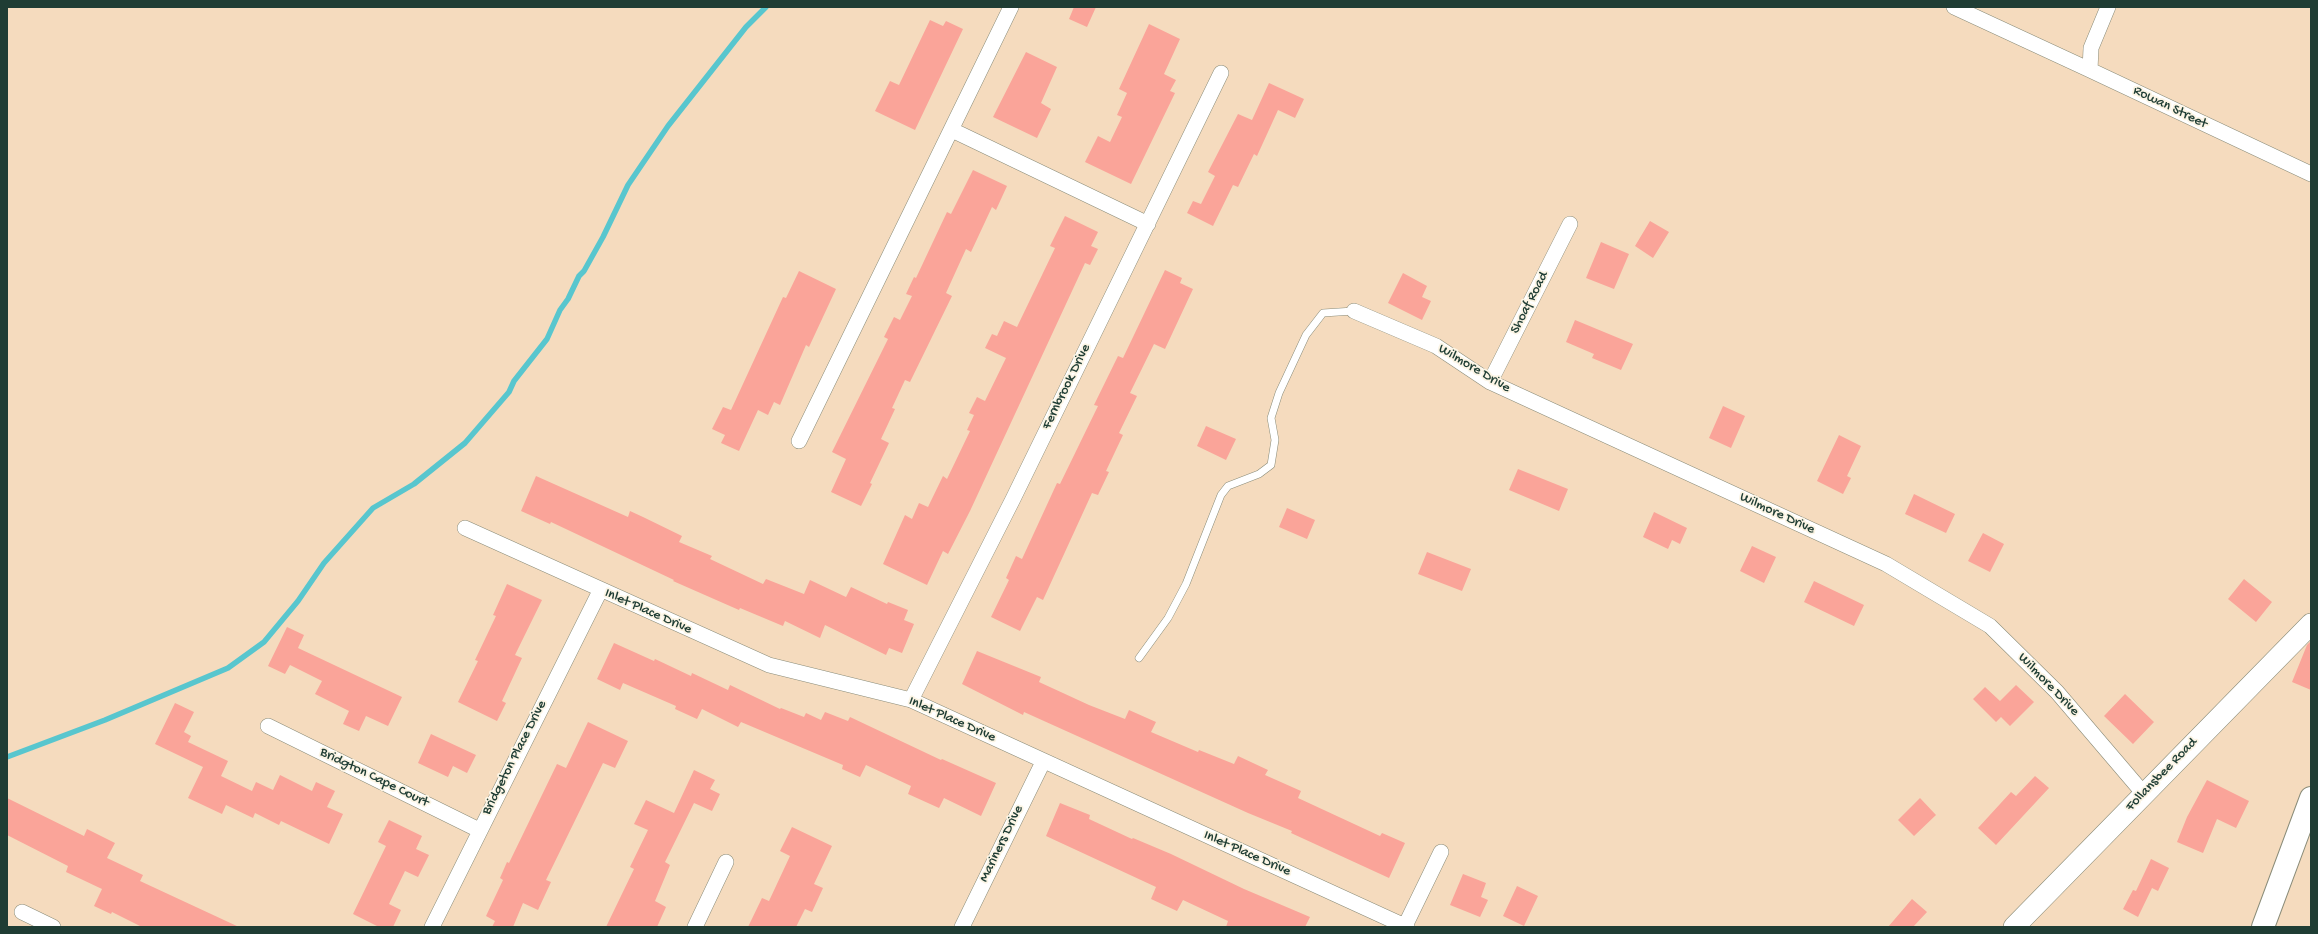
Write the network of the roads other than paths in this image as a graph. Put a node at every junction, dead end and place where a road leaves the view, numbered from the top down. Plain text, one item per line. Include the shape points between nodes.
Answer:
1 (1011, 7) edge
2 (1954, 7) edge
3 (2108, 7) edge
4 (2090, 70) junction
5 (1221, 72) dead end
6 (952, 130) junction
7 (2311, 174) edge
8 (1148, 224) junction
9 (1570, 224) dead end
10 (1354, 311) joint
11 (1490, 382) junction
12 (799, 441) dead end
13 (465, 528) dead end
14 (600, 590) junction
15 (2311, 624) edge
16 (1139, 658) dead end
17 (911, 700) junction
18 (268, 726) dead end
19 (1043, 762) junction
20 (2144, 794) junction
21 (2311, 798) edge
22 (479, 830) junction
23 (1441, 852) dead end
24 (726, 862) dead end
25 (22, 912) dead end
26 (53, 927) edge
27 (432, 927) edge
28 (695, 927) edge
29 (962, 927) edge
30 (1406, 927) edge
31 (2014, 927) edge
32 (2263, 927) edge

1 - 6 street
2 - 4 street, Rowan Street
3 - 4 street via 2091,48
4 - 7 street, Rowan Street
5 - 8 street, Fernbrook Drive
6 - 8 street
6 - 12 street
8 - 17 street, Fernbrook Drive
9 - 11 street, Shoaf Road
10 - 11 street, Wilmore Drive via 1436,346
10 - 16 lane via 1323,313 1306,335 1279,393 1271,418 1275,440 1271,464 1259,474 1228,486 1221,495 1186,584 1168,618
11 - 20 street, Wilmore Drive via 1886,564 1990,626 2057,692
13 - 14 street, Inlet Place Drive
14 - 17 street, Inlet Place Drive via 769,665
14 - 22 street, Bridgeton Place Drive
15 - 20 street, Follansbee Road
17 - 19 street, Inlet Place Drive
18 - 22 street, Bridgton Cape Court
19 - 29 street, Mariners Drive
19 - 30 street, Inlet Place Drive
20 - 31 street, Follansbee Road
21 - 32 main road
22 - 27 street, Bridgeton Place Drive
23 - 30 street
24 - 28 street
25 - 26 street

